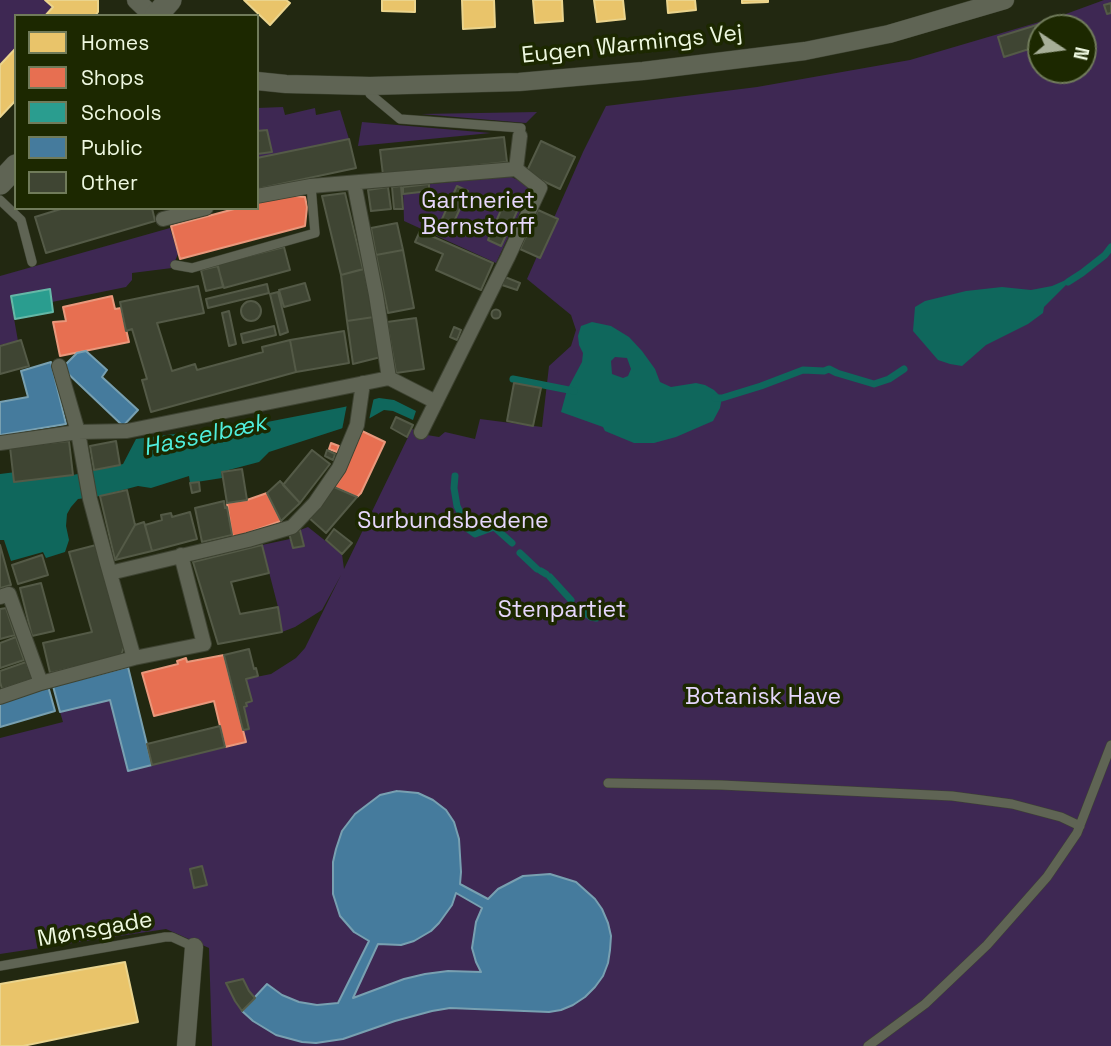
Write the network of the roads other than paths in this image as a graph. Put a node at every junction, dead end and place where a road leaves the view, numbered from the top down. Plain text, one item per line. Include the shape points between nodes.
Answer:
1 (136, 0) edge
2 (170, 0) edge
3 (1005, 0) edge
4 (152, 14) edge
5 (156, 14) edge
6 (259, 81) edge
7 (370, 86) junction
8 (520, 132) joint
9 (14, 168) edge
10 (516, 169) junction
11 (0, 183) edge
12 (354, 183) junction
13 (311, 186) junction
14 (259, 196) edge
15 (0, 200) edge
16 (198, 210) edge
17 (163, 219) dead end
18 (32, 262) dead end
19 (176, 265) dead end
20 (59, 366) dead end
21 (388, 378) junction
22 (363, 383) junction
23 (436, 402) junction
24 (78, 432) junction
25 (421, 432) dead end
26 (0, 443) edge
27 (181, 555) junction
28 (110, 573) junction
29 (0, 597) edge
30 (134, 658) junction
31 (41, 683) junction
32 (0, 696) edge
33 (1111, 746) edge
34 (608, 783) dead end
35 (1080, 826) junction
36 (194, 947) joint
37 (0, 966) edge
38 (186, 1046) edge
39 (868, 1046) edge

1 - 4 street
2 - 5 street
3 - 7 street, Eugen Warmings Vej via 889,34 805,51 519,82
6 - 7 street, Eugen Warmings Vej
7 - 8 lane via 370,94 400,119
8 - 10 street
9 - 11 street
10 - 12 street
10 - 23 street via 540,188
12 - 13 street
12 - 21 street
13 - 14 street
13 - 19 lane via 315,233 192,268
15 - 18 lane via 21,220
16 - 17 street
20 - 24 street
21 - 22 street
21 - 23 street
22 - 24 street via 127,431
22 - 27 street via 356,425 339,468 292,527
23 - 25 street
24 - 26 street
24 - 28 street
27 - 28 street
27 - 30 street via 204,644
28 - 30 street
29 - 31 street via 9,594
30 - 31 street
31 - 32 street
33 - 35 lane
34 - 35 lane via 952,796 1012,804
35 - 39 lane via 1047,877 988,945 925,1004
36 - 37 lane, Mønsgade via 165,937
36 - 38 street

